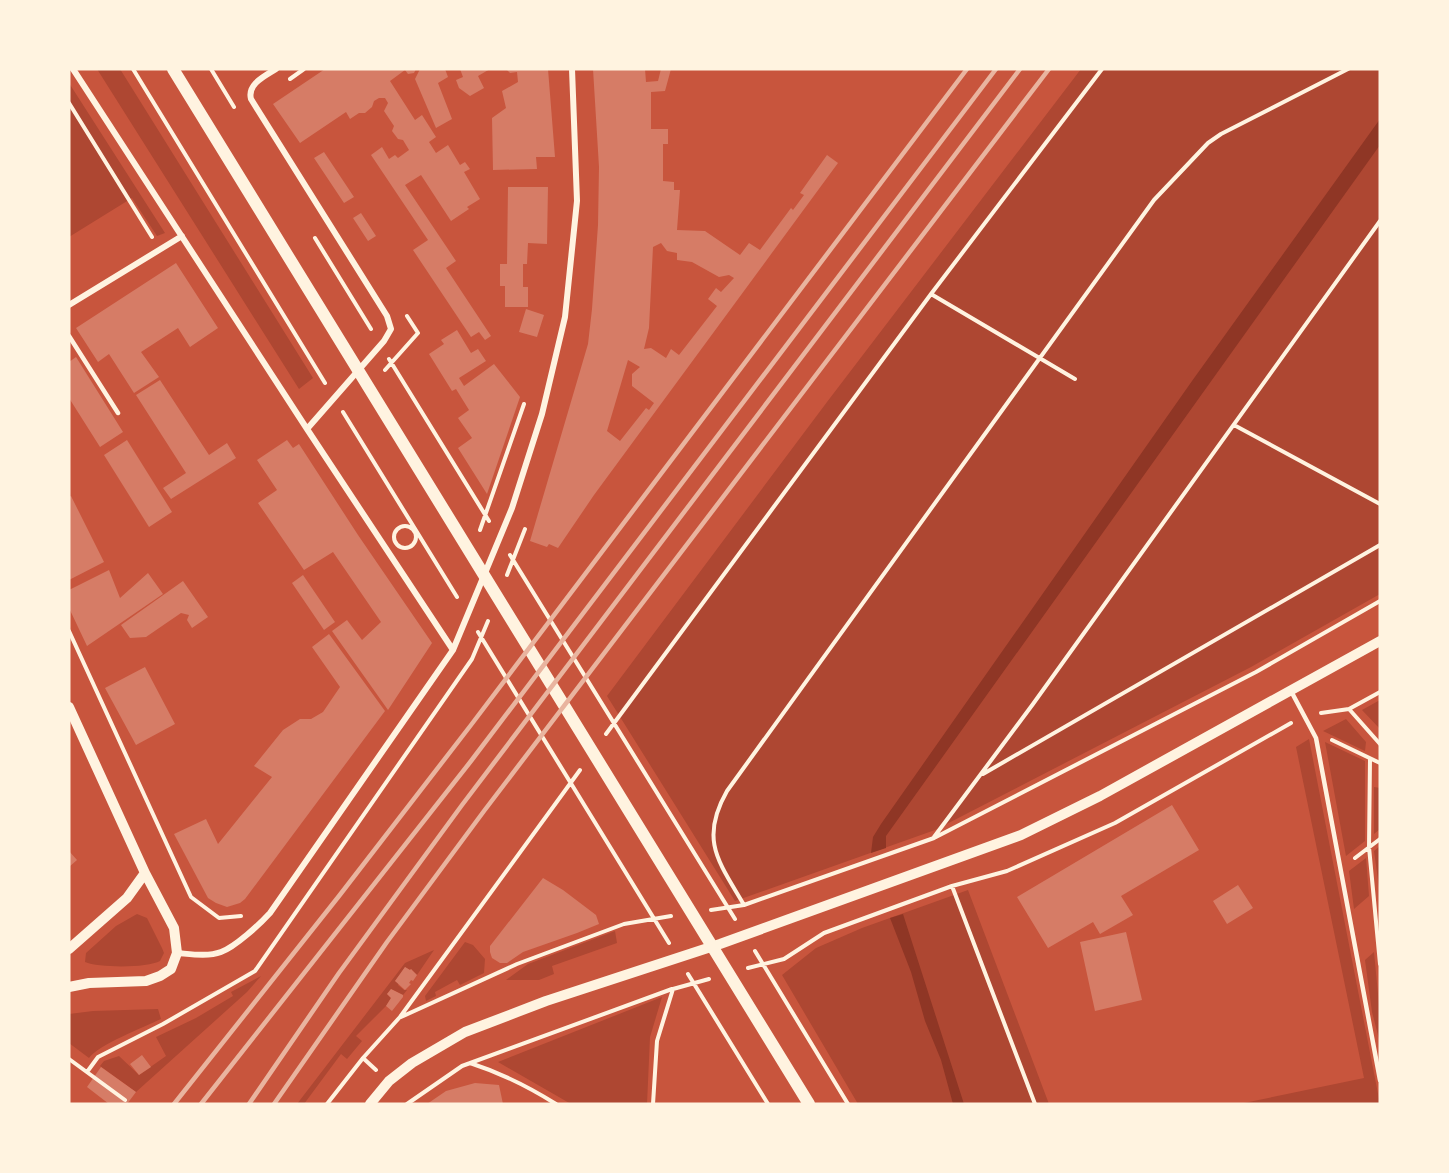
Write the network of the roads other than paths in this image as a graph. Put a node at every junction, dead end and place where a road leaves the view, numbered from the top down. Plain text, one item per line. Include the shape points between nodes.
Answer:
1 (73, 69) edge
2 (173, 69) edge
3 (276, 69) edge
4 (572, 69) edge
5 (182, 236) junction
6 (69, 305) edge
7 (69, 336) edge
8 (118, 413) dead end
9 (307, 429) junction
10 (1380, 641) edge
11 (453, 650) junction
12 (1291, 691) junction
13 (69, 707) edge
14 (145, 873) junction
15 (69, 949) edge
16 (177, 953) junction
17 (69, 987) edge
18 (1380, 1080) edge
19 (806, 1099) edge
20 (370, 1104) edge

1 - 5 street
2 - 19 main road
3 - 9 street via 251,87 251,99 387,316 391,329
4 - 11 street via 577,201 565,317 555,367 512,508
5 - 6 street
5 - 9 street
7 - 8 lane
9 - 11 street
10 - 12 street
11 - 16 street via 270,913 221,952
12 - 18 lane via 1313,731
12 - 20 street via 1021,835 465,1032 412,1063
13 - 14 street
14 - 15 street via 127,898
14 - 16 street via 174,928
16 - 17 street via 171,969 153,979

